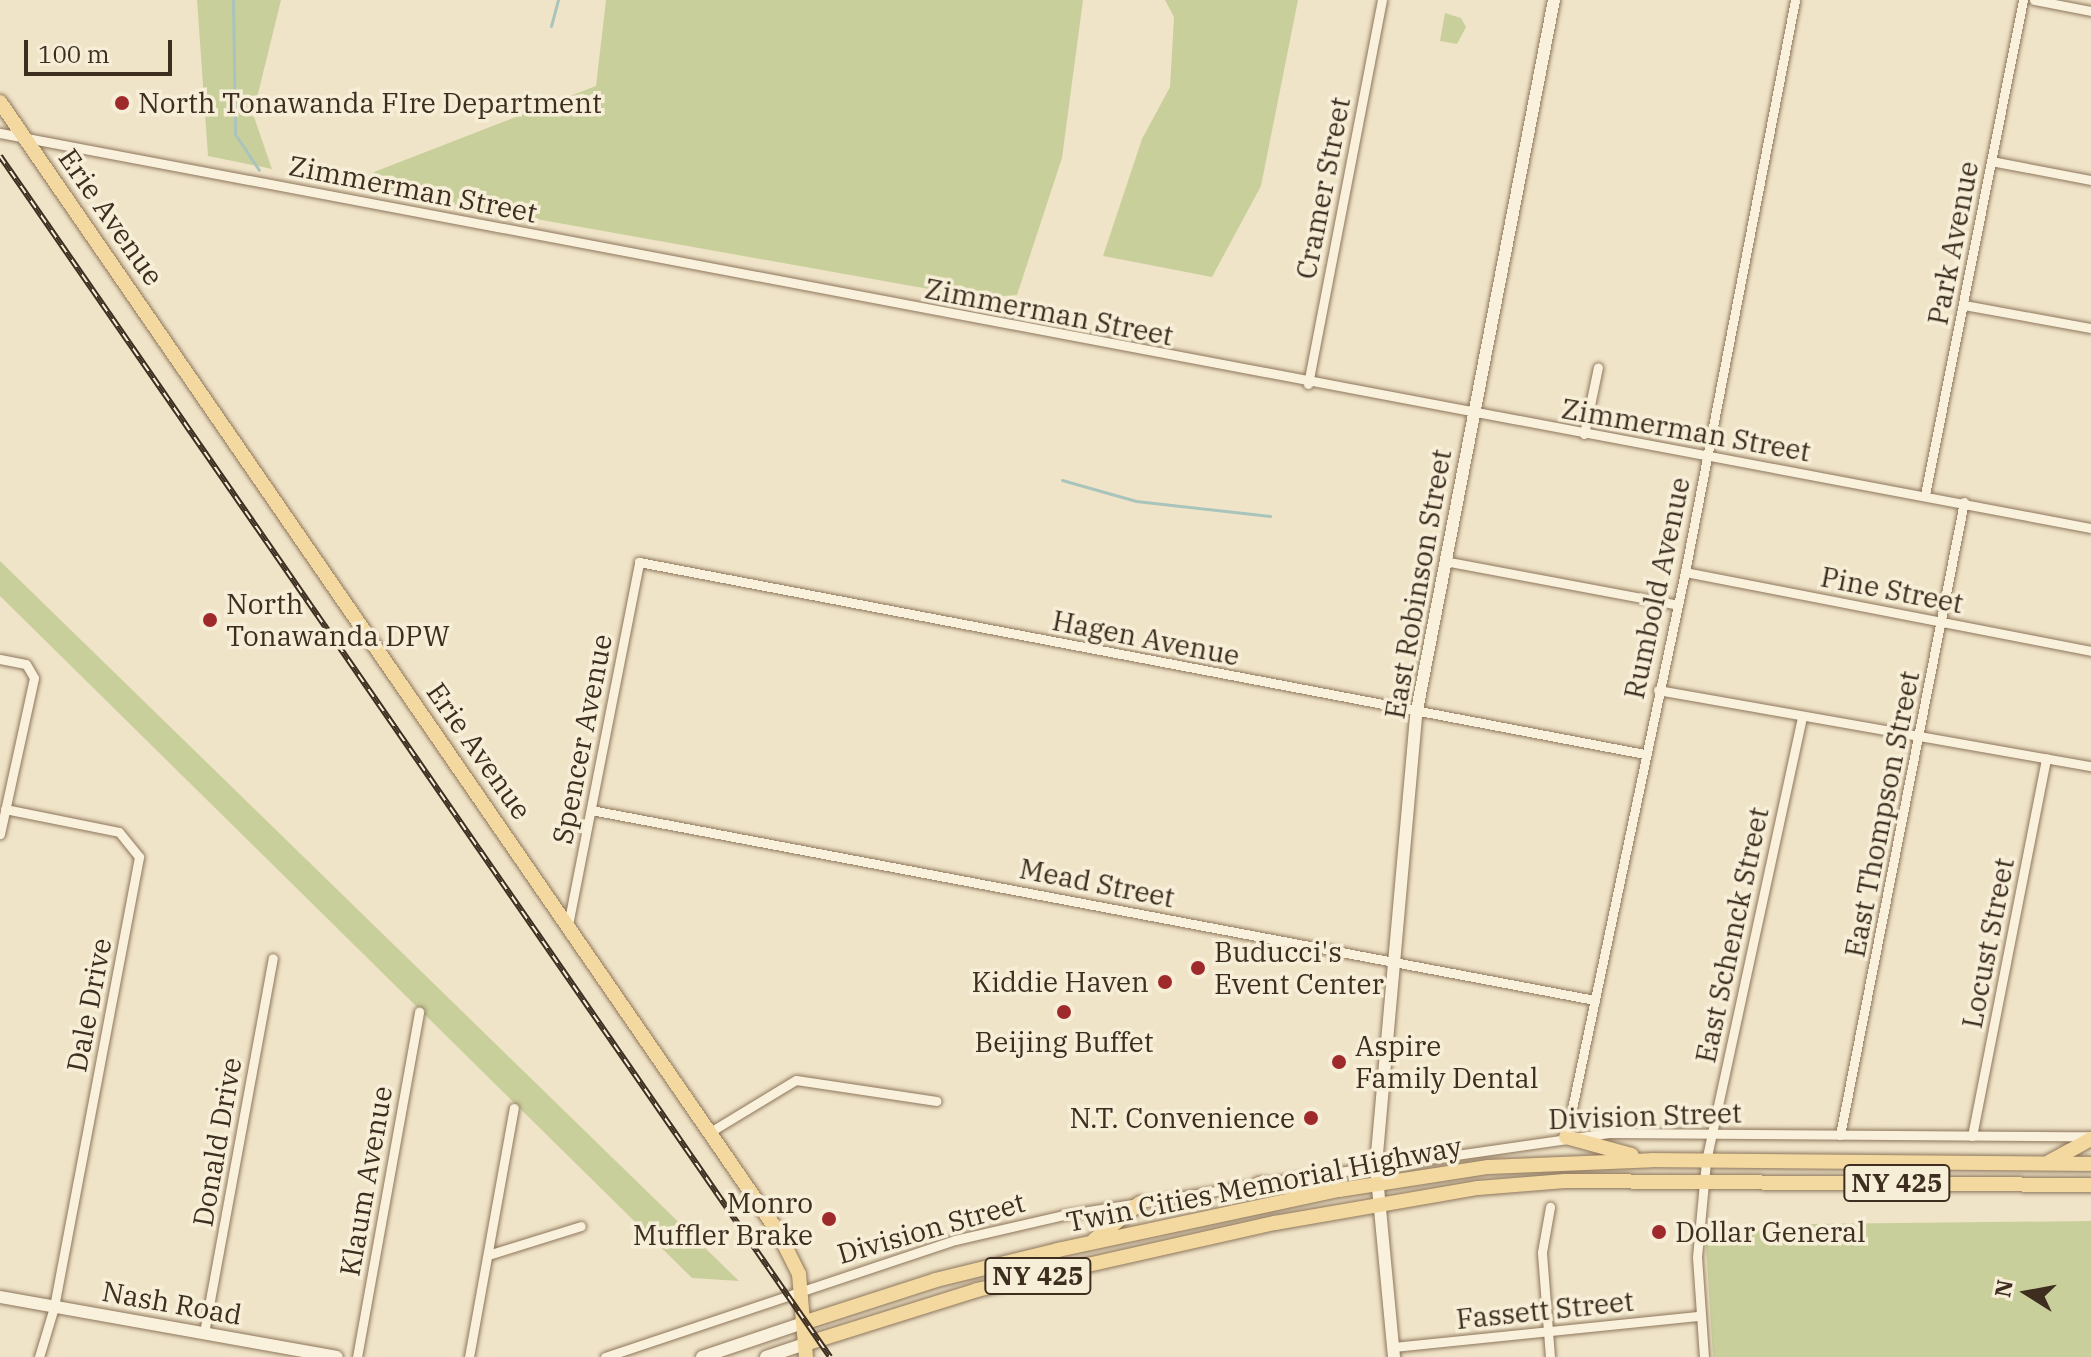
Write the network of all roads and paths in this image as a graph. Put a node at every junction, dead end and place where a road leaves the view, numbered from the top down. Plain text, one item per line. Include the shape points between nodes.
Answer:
1 (1382, 0) edge
2 (1554, 0) edge
3 (1795, 0) edge
4 (2023, 0) edge
5 (2034, 0) edge
6 (2091, 11) edge
7 (0, 102) edge
8 (0, 133) edge
9 (24, 137) junction
10 (1991, 161) junction
11 (2091, 180) edge
12 (1964, 305) junction
13 (2091, 328) edge
14 (1598, 367) dead end
15 (1308, 384) junction
16 (1474, 414) junction
17 (1584, 434) junction
18 (1707, 456) junction
19 (1925, 495) junction
20 (1964, 502) junction
21 (2091, 528) edge
22 (1444, 561) junction
23 (639, 562) joint
24 (1685, 572) junction
25 (1678, 605) junction
26 (1942, 622) junction
27 (2091, 651) edge
28 (0, 659) edge
29 (1658, 690) junction
30 (1417, 710) junction
31 (1802, 718) junction
32 (1920, 737) junction
33 (1645, 754) junction
34 (2046, 758) junction
35 (2091, 766) edge
36 (5, 809) junction
37 (591, 810) junction
38 (0, 834) edge
39 (568, 925) junction
40 (273, 958) dead end
41 (1394, 961) junction
42 (1595, 1000) junction
43 (419, 1012) dead end
44 (936, 1101) dead end
45 (514, 1108) dead end
46 (710, 1132) junction
47 (1712, 1134) junction
48 (1840, 1135) junction
49 (1972, 1136) junction
50 (1566, 1137) junction
51 (2091, 1138) edge
52 (1652, 1160) junction
53 (1706, 1161) junction
54 (2047, 1163) junction
55 (2091, 1164) edge
56 (1376, 1165) junction
57 (1703, 1182) junction
58 (1259, 1184) junction
59 (1378, 1184) junction
60 (2091, 1185) edge
61 (1339, 1190) junction
62 (1140, 1203) junction
63 (1381, 1203) junction
64 (1550, 1207) dead end
65 (581, 1226) dead end
66 (1089, 1244) junction
67 (491, 1254) junction
68 (800, 1289) junction
69 (0, 1297) edge
70 (54, 1307) junction
71 (1700, 1316) junction
72 (803, 1323) junction
73 (1548, 1331) junction
74 (204, 1333) junction
75 (805, 1351) edge
76 (1394, 1352) edge
77 (39, 1357) edge
78 (337, 1357) edge
79 (357, 1357) edge
80 (469, 1357) edge
81 (605, 1357) edge
82 (702, 1357) edge
83 (766, 1357) edge
84 (1550, 1357) edge
85 (1704, 1357) edge

1 - 15 street, Cramer Street
2 - 16 street, East Robinson Street
3 - 18 street, Rumbold Avenue
4 - 10 street, Park Avenue
5 - 6 street
7 - 9 main road, Erie Avenue
8 - 9 street, Zimmerman Street
9 - 15 street, Zimmerman Street
9 - 39 main road, Erie Avenue
10 - 11 street
10 - 12 street, Park Avenue
12 - 13 street
12 - 19 street, Park Avenue
14 - 17 street
15 - 16 street, Zimmerman Street
16 - 17 street, Zimmerman Street
16 - 22 street, East Robinson Street
17 - 18 street, Zimmerman Street
18 - 19 street, Zimmerman Street
18 - 24 street, Rumbold Avenue
19 - 20 street, Zimmerman Street
20 - 21 street, Zimmerman Street
20 - 26 street, East Thompson Street
22 - 25 street
22 - 30 street, East Robinson Street
23 - 30 street, Hagen Avenue
23 - 37 street, Spencer Avenue
24 - 25 street, Rumbold Avenue
24 - 26 street, Pine Street
25 - 29 street, Rumbold Avenue
26 - 27 street, Pine Street
26 - 32 street, East Thompson Street
28 - 36 street via 26,664 34,678
29 - 31 street
29 - 33 street, Rumbold Avenue
30 - 33 street, Hagen Avenue
30 - 41 street, East Robinson Street
31 - 32 street
31 - 47 street, East Schenck Street
32 - 34 street
32 - 48 street, East Thompson Street
33 - 42 street, Rumbold Avenue
34 - 35 street
34 - 49 street, Locust Street
36 - 38 street
36 - 70 street, Dale Drive via 119,832 139,857
37 - 39 street, Spencer Avenue
37 - 41 street, Mead Street
39 - 46 main road, Erie Avenue
40 - 74 street, Donald Drive
41 - 42 street, Mead Street
41 - 56 street, East Robinson Street
42 - 50 street, Rumbold Avenue
43 - 79 street, Klaum Avenue
44 - 46 street via 796,1080
45 - 67 street
46 - 68 main road, Erie Avenue via 793,1255
47 - 48 street, Division Street
47 - 50 street, Division Street
47 - 53 street, East Schenck Street
48 - 49 street, Division Street
49 - 51 street, Division Street
50 - 52 main road
50 - 56 street, Division Street
51 - 54 main road
52 - 53 main road, Twin Cities Memorial Highway / NY 425
52 - 59 main road, Twin Cities Memorial Highway / NY 425 via 1488,1167
53 - 54 main road, Twin Cities Memorial Highway / NY 425
53 - 57 street, East Schenck Street
54 - 55 main road, Twin Cities Memorial Highway / NY 425
56 - 58 street, Division Street
56 - 59 street, East Robinson Street
57 - 60 main road, Twin Cities Memorial Highway / NY 425
57 - 63 main road, Twin Cities Memorial Highway / NY 425 via 1520,1183
57 - 71 street, East Schenck Street via 1697,1257
58 - 61 main road
58 - 62 street, Division Street
59 - 61 main road, Twin Cities Memorial Highway / NY 425
59 - 63 street, East Robinson Street
61 - 66 main road, Twin Cities Memorial Highway / NY 425
62 - 66 main road
62 - 68 street, Division Street via 955,1240
63 - 75 main road, Twin Cities Memorial Highway / NY 425 via 977,1290
63 - 76 street, East Robinson Street
64 - 73 street via 1542,1252
65 - 67 street
66 - 72 main road, Twin Cities Memorial Highway / NY 425 via 936,1280
67 - 80 street
68 - 72 main road, Erie Avenue
68 - 81 street, Division Street
69 - 70 street, Nash Road
70 - 74 street, Nash Road
70 - 77 street, Dale Drive
71 - 73 street, Fassett Street
71 - 85 street, East Schenck Street
72 - 75 main road, Erie Avenue
72 - 82 street, Twin Cities Memorial Highway
73 - 76 street, Fassett Street
73 - 84 street
74 - 78 street, Nash Road
75 - 83 street, Twin Cities Memorial Highway

